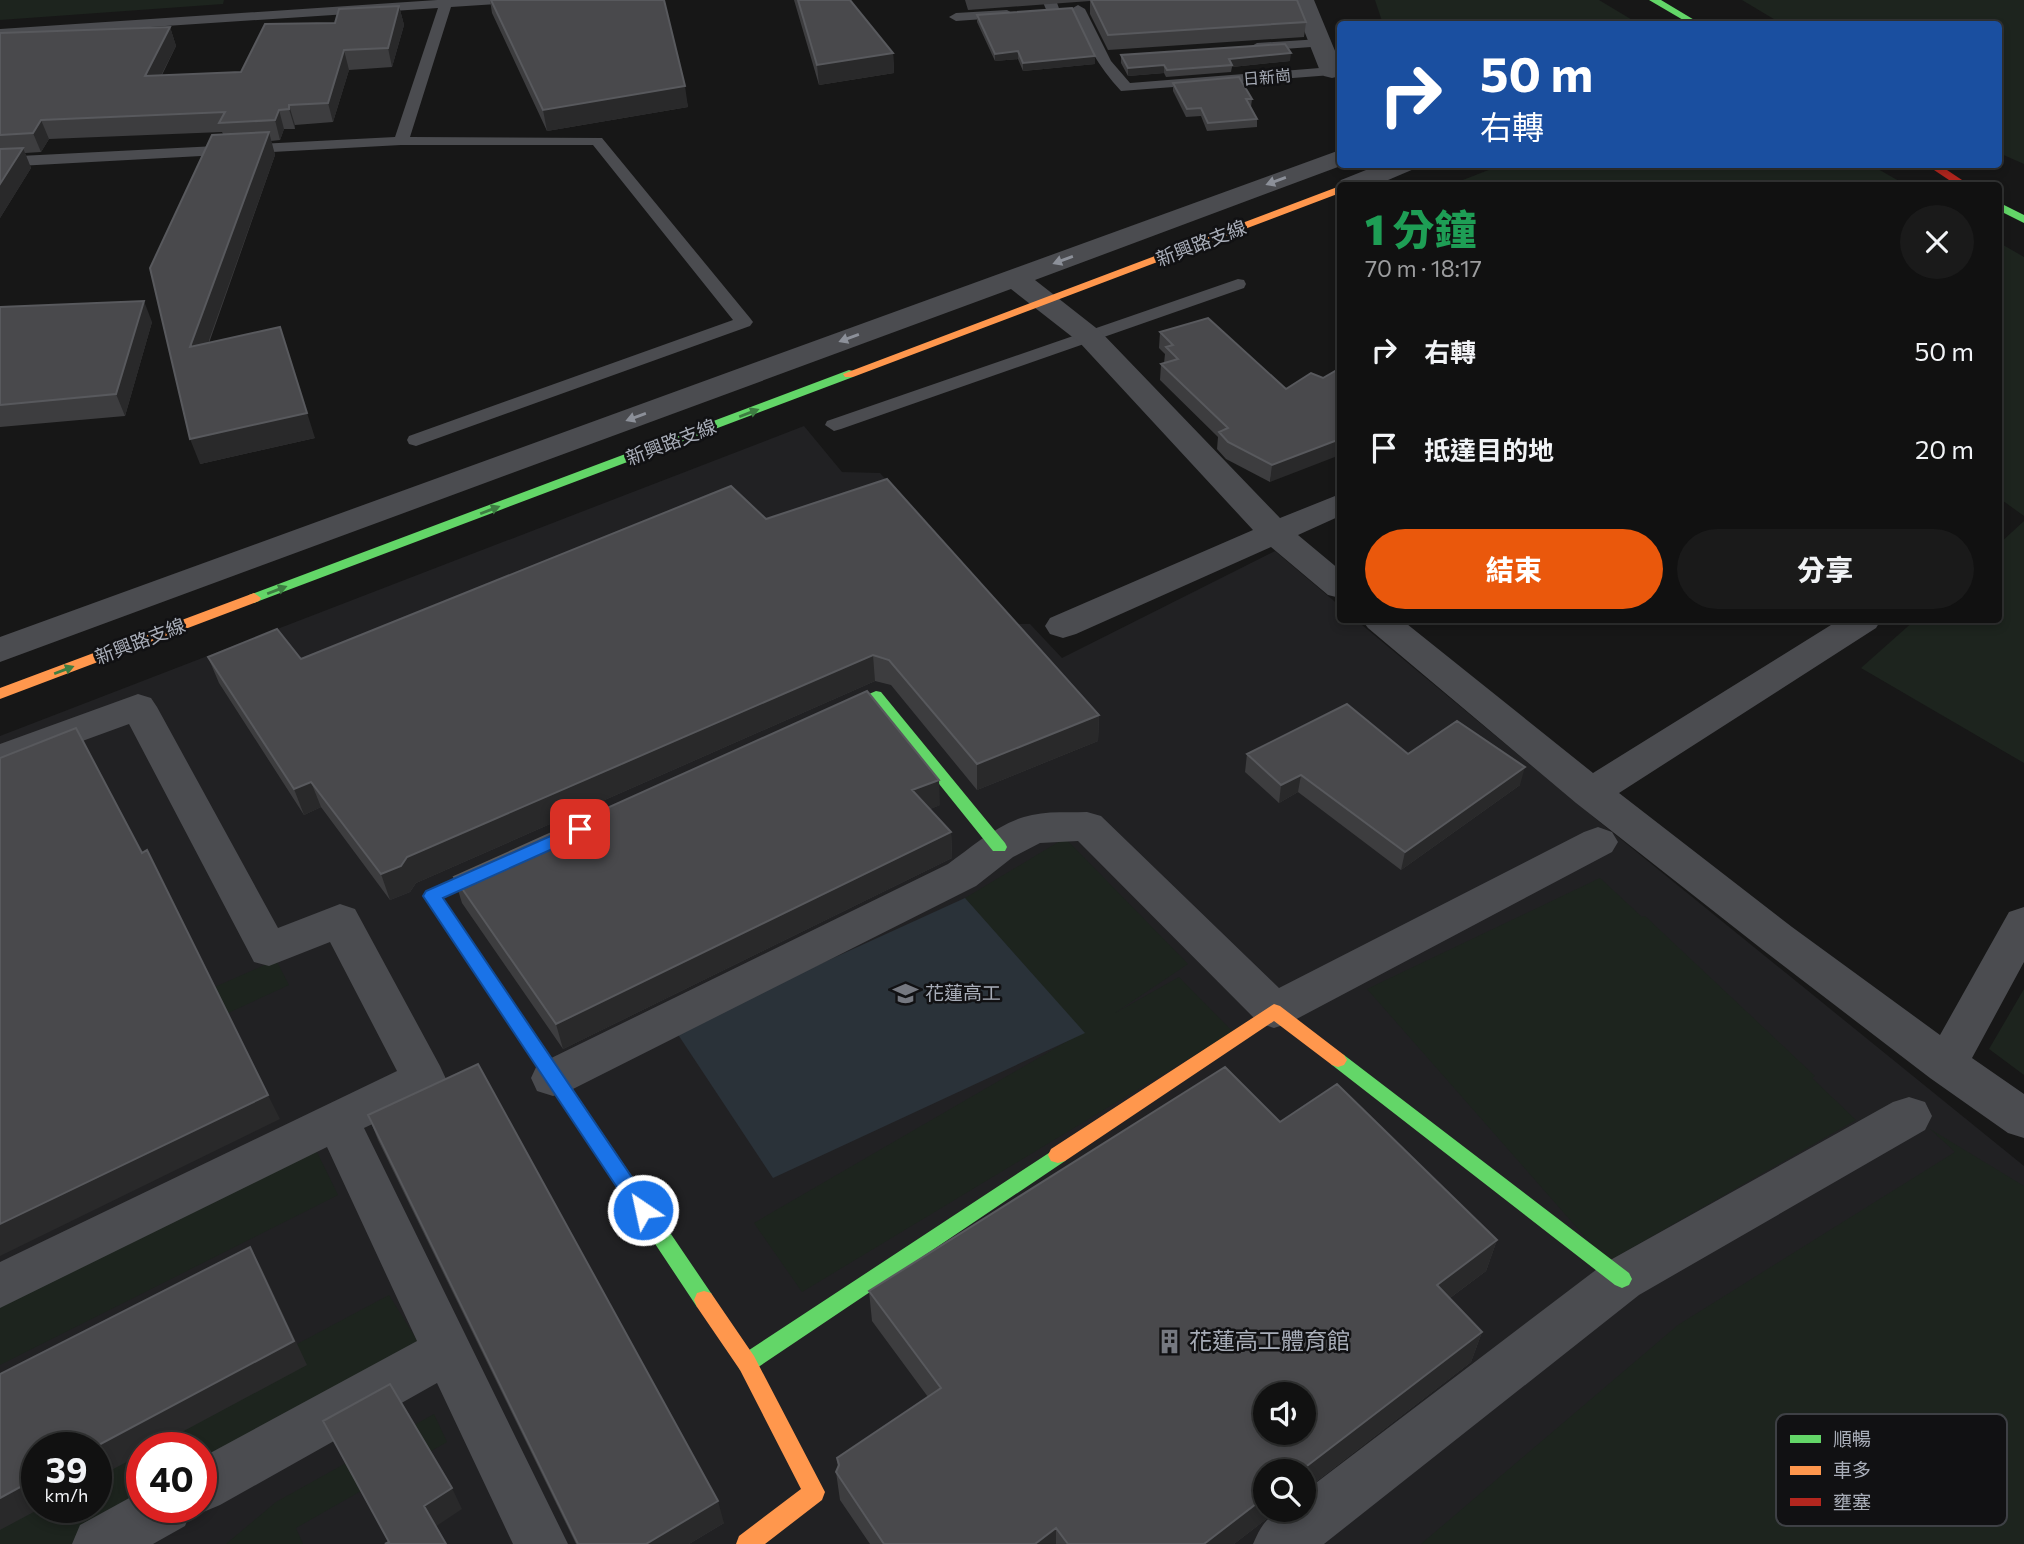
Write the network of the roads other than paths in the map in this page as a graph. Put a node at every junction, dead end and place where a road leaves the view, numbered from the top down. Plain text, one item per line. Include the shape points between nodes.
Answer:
1 (497, 0) edge
2 (1303, 0) edge
3 (1654, 0) edge
4 (446, 2) edge
5 (1041, 9) edge
6 (956, 17) dead end
7 (1691, 21) edge
8 (0, 33) edge
9 (1320, 43) junction
10 (1238, 48) edge
11 (1332, 71) joint
12 (401, 141) junction
13 (1337, 159) edge
14 (0, 162) edge
15 (1395, 168) edge
16 (1937, 168) edge
17 (1360, 182) edge
18 (1959, 182) edge
19 (1337, 190) edge
20 (2002, 207) edge
21 (2024, 220) edge
22 (1014, 277) junction
23 (1238, 284) dead end
24 (1047, 301) junction
25 (1090, 337) junction
26 (834, 425) dead end
27 (416, 440) dead end
28 (1337, 505) edge
29 (1276, 534) junction
30 (1337, 585) edge
31 (1384, 623) edge
32 (1859, 623) edge
33 (1063, 626) dead end
34 (0, 650) edge
35 (0, 694) edge
36 (812, 724) edge
37 (0, 758) edge
38 (1590, 793) junction
39 (1598, 842) dead end
40 (999, 847) junction
41 (521, 856) edge
42 (2024, 923) edge
43 (1273, 1011) junction
44 (1946, 1065) junction
45 (553, 1079) junction
46 (1909, 1116) dead end
47 (2024, 1119) edge
48 (337, 1120) junction
49 (1622, 1279) junction
50 (0, 1286) edge
51 (447, 1351) junction
52 (747, 1363) junction
53 (217, 1478) edge
54 (137, 1523) edge
55 (99, 1544) edge
56 (541, 1544) edge
57 (747, 1544) edge
58 (1280, 1544) edge

1 - 4 lane
2 - 9 street, 日新崗
3 - 7 street
4 - 8 lane
4 - 12 lane
5 - 6 lane, 日新崗
5 - 11 lane, 日新崗 via 1085,9 1126,88
9 - 10 lane, 日新崗
9 - 11 street, 日新崗
12 - 14 lane
12 - 27 lane via 597,141 744,322
13 -> 22 street, 新興路支線
15 - 17 street
16 - 18 street
19 - 24 street, 新興路支線
20 - 21 street
22 - 24 street
22 -> 34 street, 新興路支線
23 - 25 lane
24 - 25 street
35 -> 24 street, 新興路支線
25 - 26 lane
25 - 29 street
28 - 29 street
29 - 30 street
29 - 33 street
31 - 38 street
32 - 38 street
36 - 40 street via 876,696
37 - 48 street via 138,707 269,950 340,920 424,1079
38 - 44 street
39 - 43 street
40 - 43 street via 1033,829 1087,825
40 - 45 street via 962,875
41 - 45 street via 432,896
42 - 44 street
43 - 49 street
43 - 52 street
44 - 47 street
45 - 52 street
46 - 49 street
48 - 50 street
48 - 51 street
49 - 58 street
51 - 53 street
51 - 56 street
52 - 57 street via 814,1493
54 - 55 street

